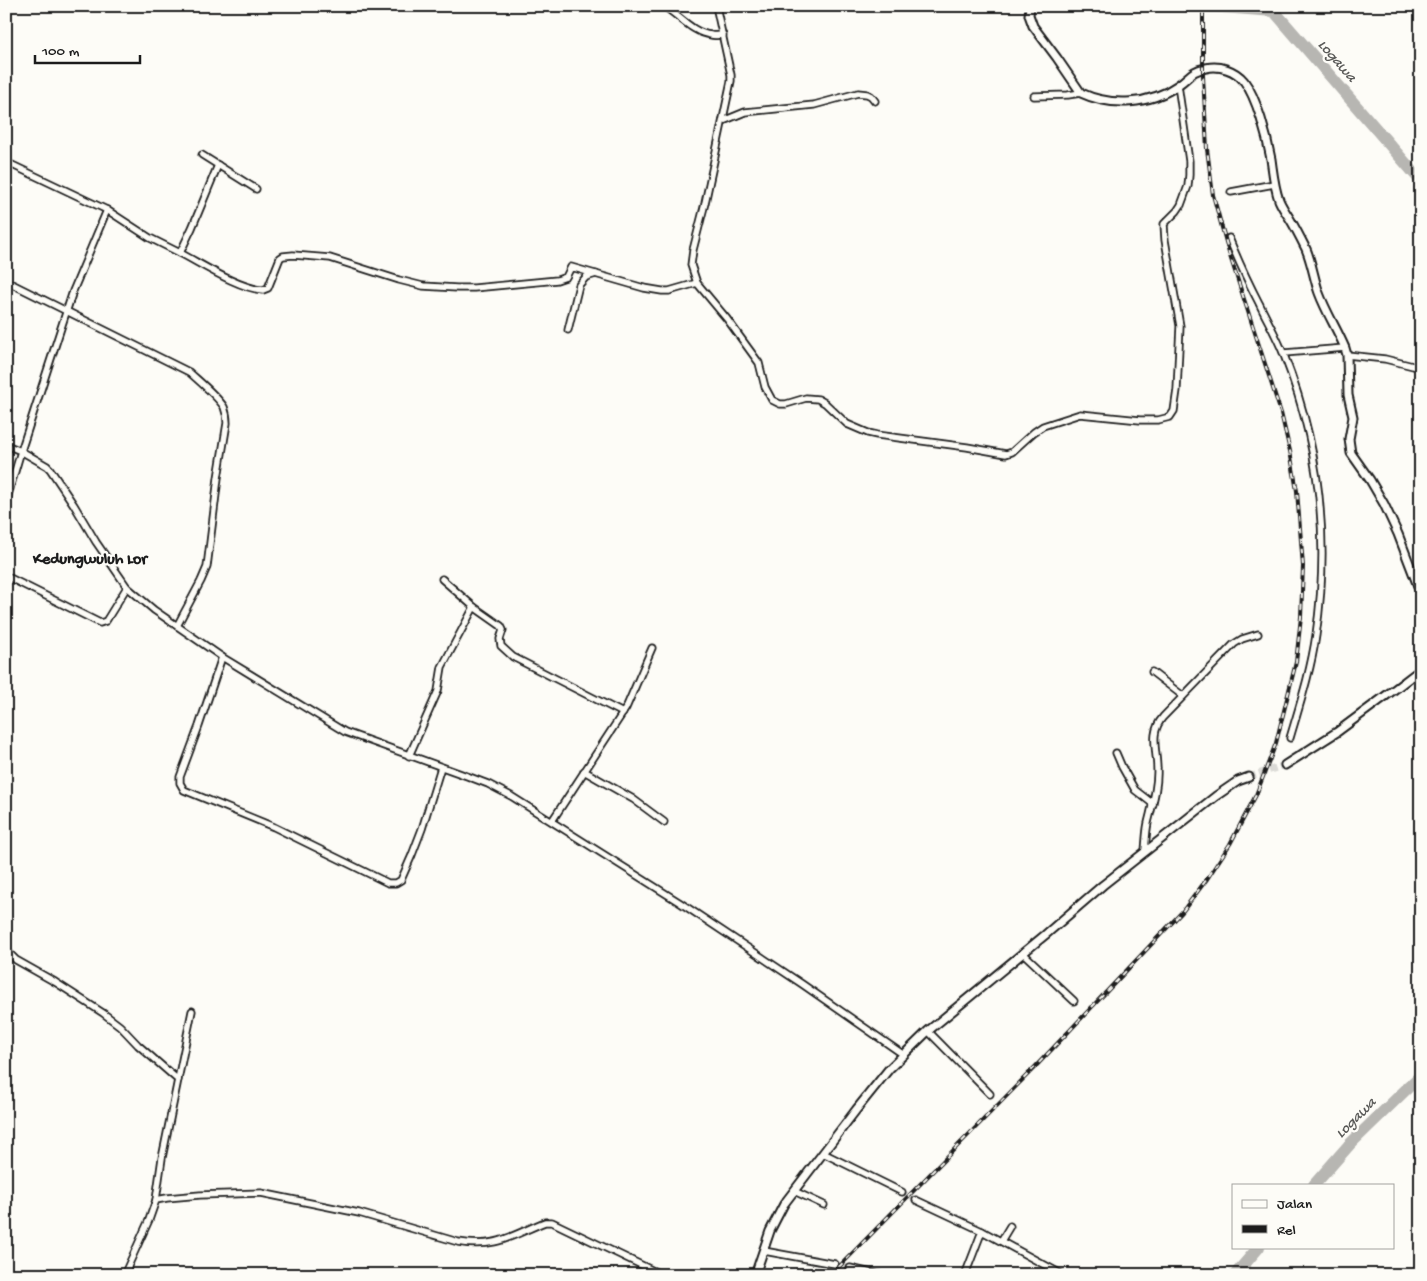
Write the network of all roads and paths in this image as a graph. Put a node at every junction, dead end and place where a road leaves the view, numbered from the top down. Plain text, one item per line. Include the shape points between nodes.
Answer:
1 (662, 6) edge
2 (716, 6) edge
3 (1030, 6) edge
4 (723, 35) junction
5 (1178, 85) junction
6 (1081, 93) junction
7 (1034, 96) dead end
8 (875, 101) dead end
9 (723, 121) junction
10 (202, 155) dead end
11 (6, 162) edge
12 (218, 165) junction
13 (1274, 184) junction
14 (256, 189) dead end
15 (1231, 192) dead end
16 (107, 210) junction
17 (1229, 238) dead end
18 (180, 252) junction
19 (596, 274) junction
20 (6, 281) edge
21 (697, 283) junction
22 (67, 310) junction
23 (568, 330) dead end
24 (1346, 351) junction
25 (1284, 354) junction
26 (1421, 368) edge
27 (6, 445) edge
28 (21, 451) junction
29 (6, 502) edge
30 (6, 576) edge
31 (442, 579) dead end
32 (127, 587) junction
33 (1421, 594) edge
34 (474, 607) junction
35 (177, 626) junction
36 (1258, 634) dead end
37 (652, 648) dead end
38 (222, 658) junction
39 (1421, 668) edge
40 (1152, 672) dead end
41 (1184, 696) junction
42 (622, 713) junction
43 (1290, 738) dead end
44 (1116, 753) dead end
45 (409, 756) junction
46 (1285, 765) tunnel mouth
47 (441, 767) junction
48 (584, 771) junction
49 (1249, 777) tunnel mouth
50 (1153, 804) junction
51 (552, 821) junction
52 (664, 822) dead end
53 (1146, 850) junction
54 (6, 950) edge
55 (1023, 953) junction
56 (1074, 1000) dead end
57 (192, 1011) dead end
58 (928, 1031) junction
59 (904, 1056) junction
60 (178, 1080) junction
61 (990, 1094) dead end
62 (823, 1152) junction
63 (794, 1190) junction
64 (902, 1192) tunnel mouth
65 (156, 1200) junction
66 (916, 1200) tunnel mouth
67 (824, 1204) dead end
68 (1010, 1226) dead end
69 (982, 1231) junction
70 (1001, 1242) junction
71 (764, 1251) junction
72 (835, 1264) tunnel mouth
73 (124, 1275) edge
74 (662, 1275) edge
75 (755, 1275) edge
76 (846, 1275) tunnel mouth
77 (880, 1275) edge
78 (965, 1275) edge
79 (1063, 1275) edge

1 - 4 street via 704,34
2 - 4 street
3 - 6 street via 1033,26
4 - 9 street via 731,75
5 - 6 street via 1132,102 1099,99
5 - 13 street via 1194,71 1209,67 1231,71 1243,79 1257,106
5 - 21 street via 1189,175 1181,205 1164,226 1180,326 1174,411 1166,419 1140,420 1080,414 1042,426 1008,454 868,433 848,424 818,399 806,398 786,404 772,400 750,349
6 - 7 street
8 - 9 street via 867,94 858,93 814,105 745,112
9 - 21 street via 691,257
10 - 12 street
11 - 16 street
12 - 14 street
12 - 18 street
13 - 15 street
13 - 24 street via 1280,203 1307,252 1319,293
16 - 18 street via 150,238
16 - 22 street
17 - 25 street
18 - 19 street via 234,282 263,290 268,288 280,258 287,255 330,258 416,285 458,288 557,280 566,277 571,267
19 - 21 street via 662,292
19 - 23 street via 579,284
20 - 22 street
22 - 28 street
22 - 35 street via 189,372 224,408 227,423 207,566
24 - 25 street
24 - 26 street
24 - 33 street via 1348,395 1353,417 1349,439 1351,453 1384,504
25 - 43 street via 1308,426 1323,530 1321,600 1315,644
27 - 28 street
28 - 29 street
28 - 32 street via 50,469
30 - 32 street via 100,622 106,621
31 - 34 street
32 - 35 street
34 - 42 street via 502,626 501,646 513,657
34 - 45 street via 442,667 438,691
35 - 38 street
36 - 41 street via 1234,644
37 - 42 street
38 - 45 street via 345,732
38 - 47 street via 180,776 184,790 274,827 392,884 401,880 412,855
39 - 46 street via 1338,732
40 - 41 street
41 - 50 street via 1159,721 1155,730 1157,776
42 - 48 street
44 - 50 street via 1135,790
45 - 47 street
47 - 51 street via 488,784
48 - 51 street
48 - 52 street
49 - 53 street via 1238,781
50 - 53 street
51 - 59 street via 680,902
53 - 55 street
54 - 60 street via 16,960 103,1013
55 - 56 street
55 - 58 street
57 - 60 street
58 - 59 street
58 - 61 street
59 - 62 street
60 - 65 street
62 - 63 street
62 - 64 street
63 - 67 street
63 - 71 street via 781,1208
65 - 73 street
65 - 74 street via 261,1193 359,1213 473,1244 500,1241 550,1221
66 - 69 street
68 - 70 street
69 - 70 street
69 - 78 street
70 - 79 street
71 - 72 street
71 - 75 street
76 - 77 street via 851,1268

